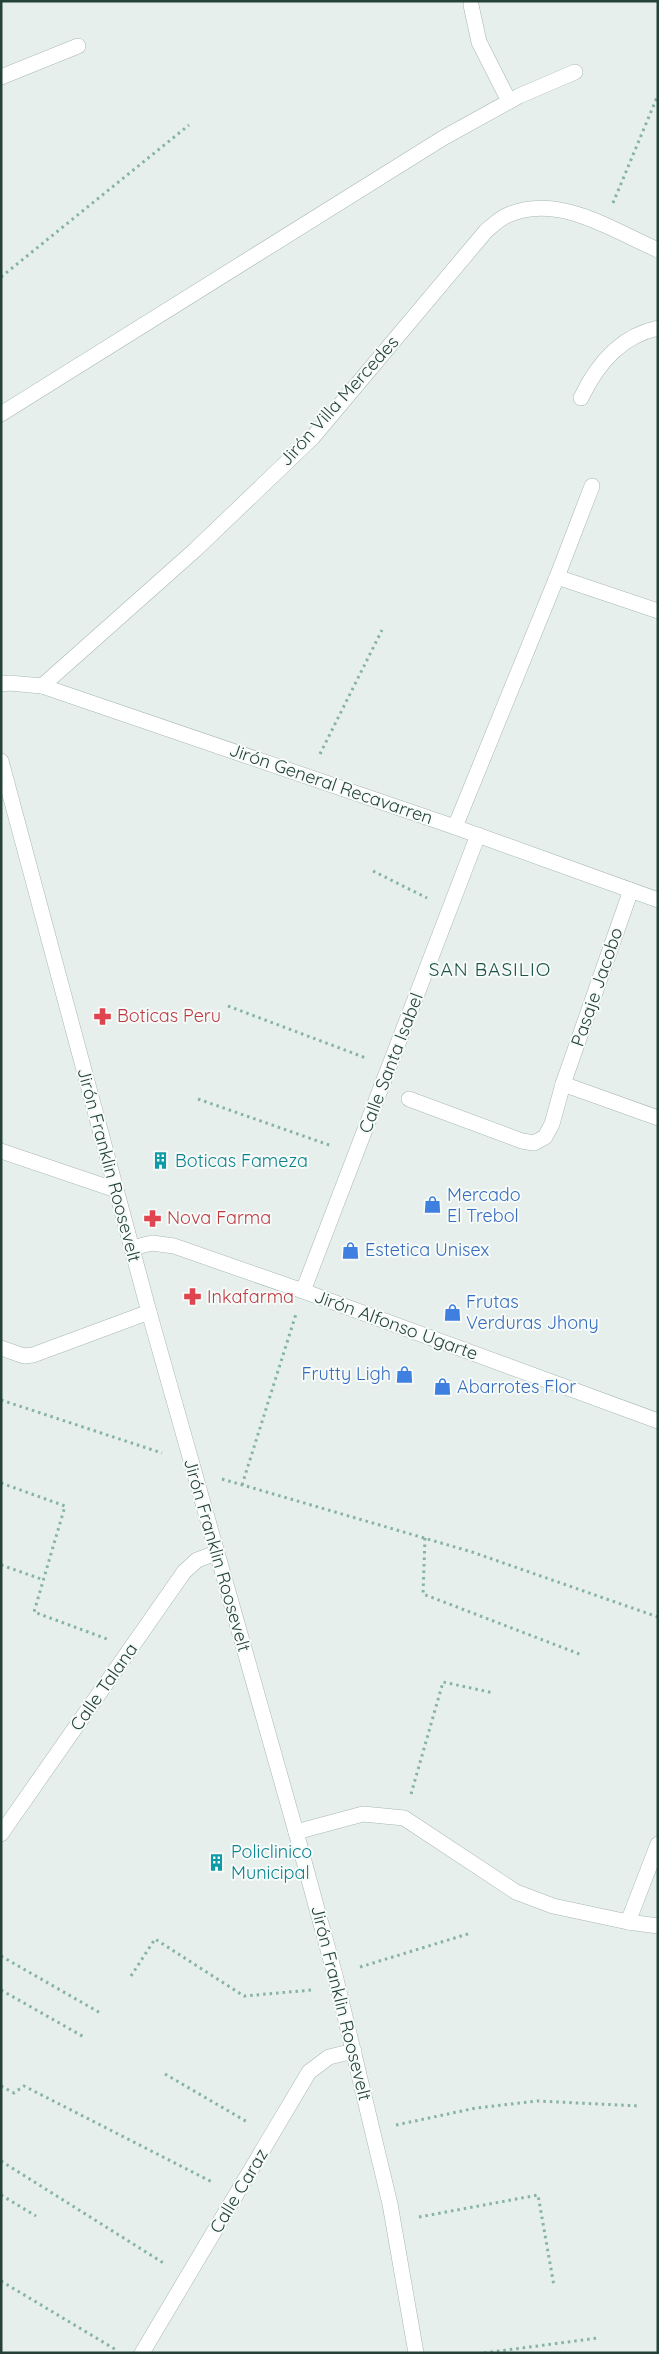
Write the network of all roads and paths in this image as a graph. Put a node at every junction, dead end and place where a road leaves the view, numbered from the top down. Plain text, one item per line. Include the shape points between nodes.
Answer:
1 (471, 5) dead end
2 (78, 46) dead end
3 (575, 72) dead end
4 (1, 77) edge
5 (658, 95) edge
6 (509, 101) junction
7 (189, 125) dead end
8 (604, 226) junction
9 (658, 250) edge
10 (1, 277) edge
11 (658, 328) edge
12 (582, 398) dead end
13 (1, 414) edge
14 (592, 486) dead end
15 (557, 577) junction
16 (658, 611) edge
17 (382, 630) dead end
18 (1, 684) edge
19 (42, 686) junction
20 (1, 761) edge
21 (309, 776) junction
22 (455, 827) junction
23 (478, 835) junction
24 (373, 872) dead end
25 (631, 890) junction
26 (658, 900) edge
27 (450, 909) junction
28 (228, 1006) dead end
29 (390, 1067) junction
30 (563, 1084) junction
31 (198, 1099) dead end
32 (409, 1099) dead end
33 (658, 1118) edge
34 (1, 1151) edge
35 (356, 1154) junction
36 (116, 1190) junction
37 (132, 1248) junction
38 (303, 1291) junction
39 (149, 1312) junction
40 (1, 1348) edge
41 (1, 1400) edge
42 (658, 1421) edge
43 (192, 1466) junction
44 (1, 1483) edge
45 (242, 1485) junction
46 (425, 1538) junction
47 (216, 1553) junction
48 (1, 1565) edge
49 (44, 1580) junction
50 (658, 1617) edge
51 (131, 1647) junction
52 (582, 1655) dead end
53 (494, 1693) dead end
54 (404, 1818) junction
55 (296, 1832) junction
56 (1, 1834) edge
57 (658, 1844) edge
58 (628, 1922) junction
59 (658, 1926) edge
60 (471, 1933) dead end
61 (1, 1956) edge
62 (131, 1976) dead end
63 (336, 1981) junction
64 (1, 1990) edge
65 (102, 2014) dead end
66 (84, 2037) dead end
67 (354, 2051) junction
68 (166, 2074) dead end
69 (1, 2086) edge
70 (640, 2106) dead end
71 (373, 2130) junction
72 (271, 2136) junction
73 (1, 2161) edge
74 (237, 2194) junction
75 (1, 2195) edge
76 (36, 2216) dead end
77 (393, 2222) junction
78 (187, 2278) junction
79 (1, 2281) edge
80 (554, 2286) dead end
81 (598, 2338) dead end
82 (121, 2353) edge
83 (142, 2353) edge
84 (416, 2353) edge
85 (484, 2353) edge

1 - 6 street via 479,42
2 - 4 street
3 - 6 street
5 - 8 path
6 - 13 street
7 - 10 path
8 - 9 street, Jirón Villa Mercedes
8 - 19 street, Jirón Villa Mercedes via 567,210 547,208 524,209 506,215 486,231 313,436 195,550
11 - 12 street via 622,342 590,378
14 - 15 street
15 - 16 street
15 - 22 street
17 - 21 path
18 - 19 street, Jirón General Recavarren
19 - 21 street, Jirón General Recavarren
20 - 36 street, Jirón Franklin Roosevelt
21 - 22 street, Jirón General Recavarren
22 - 23 street, Jirón General Recavarren
23 - 25 street, Jirón General Recavarren
23 - 27 street, Calle Santa Isabel
24 - 27 path
25 - 26 street, Jirón General Recavarren
25 - 30 street, Pasaje Jacobo
27 - 29 street, Calle Santa Isabel
28 - 29 path
29 - 35 street, Calle Santa Isabel
30 - 32 street, Pasaje Jacobo via 552,1124 545,1137 534,1143
30 - 33 street
31 - 35 path
34 - 36 street
35 - 38 street, Calle Santa Isabel
36 - 37 street, Jirón Franklin Roosevelt
37 - 38 street, Jirón Alfonso Ugarte via 152,1243 174,1246
37 - 39 street, Jirón Franklin Roosevelt
38 - 42 street, Jirón Alfonso Ugarte
38 - 45 path
39 - 40 street via 33,1355 24,1356
39 - 43 street, Jirón Franklin Roosevelt
41 - 43 path
43 - 45 path
43 - 47 street, Jirón Franklin Roosevelt
44 - 49 path via 65,1506
45 - 46 path
46 - 50 path
46 - 52 path via 424,1594
47 - 51 street, Calle Talana via 196,1560 184,1572
47 - 55 street, Jirón Franklin Roosevelt
48 - 49 path
49 - 51 path via 34,1612
51 - 56 street, Calle Talana
53 - 54 path via 442,1682
54 - 55 street via 363,1814
54 - 58 street via 516,1892 553,1906
55 - 63 street, Jirón Franklin Roosevelt
57 - 58 street
58 - 59 street
60 - 63 path
61 - 65 path
62 - 63 path via 155,1940 244,1996
63 - 67 street, Jirón Franklin Roosevelt
64 - 66 path
67 - 71 street, Jirón Franklin Roosevelt
67 - 72 street, Calle Caraz via 329,2057 309,2072
68 - 72 path
69 - 74 path via 14,2094 24,2086
70 - 71 path via 537,2101 476,2108
71 - 77 street, Jirón Franklin Roosevelt
72 - 74 street, Calle Caraz
73 - 78 path
74 - 78 street, Calle Caraz
75 - 76 path
77 - 80 path via 538,2195
77 - 84 street, Jirón Franklin Roosevelt
78 - 83 street, Calle Caraz
79 - 82 path
81 - 85 path

